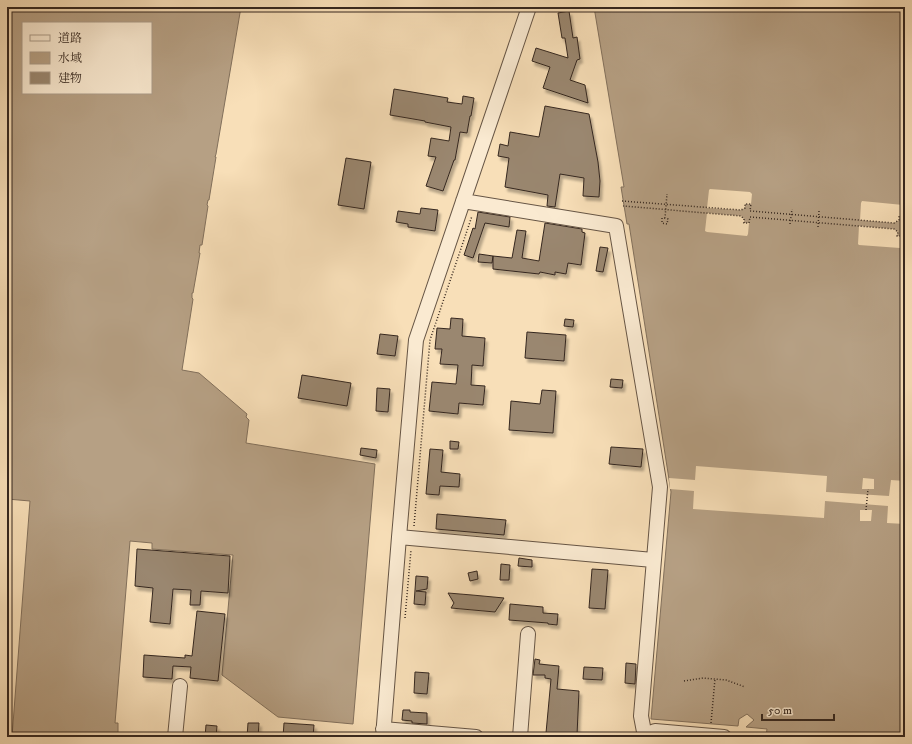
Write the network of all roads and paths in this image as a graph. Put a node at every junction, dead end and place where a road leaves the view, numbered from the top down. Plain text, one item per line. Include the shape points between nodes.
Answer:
1 (528, 7) edge
2 (667, 194) dead end
3 (622, 200) dead end
4 (469, 202) junction
5 (666, 204) junction
6 (623, 206) dead end
7 (792, 209) dead end
8 (666, 210) junction
9 (819, 211) dead end
10 (791, 214) junction
11 (819, 217) junction
12 (665, 218) dead end
13 (791, 220) junction
14 (819, 222) junction
15 (790, 224) dead end
16 (818, 227) dead end
17 (904, 227) edge
18 (868, 489) dead end
19 (866, 510) dead end
20 (413, 529) dead end
21 (399, 537) junction
22 (412, 546) dead end
23 (653, 560) junction
24 (405, 623) dead end
25 (528, 634) dead end
26 (715, 679) junction
27 (684, 681) dead end
28 (180, 686) dead end
29 (745, 687) dead end
30 (711, 724) dead end
31 (383, 733) edge
32 (644, 736) edge
33 (175, 737) edge
34 (476, 737) edge
35 (520, 737) edge
36 (724, 737) edge

1 - 4 street
2 - 5 path
3 - 5 path
4 - 20 path via 430,340
4 - 21 street via 416,340
4 - 23 street via 616,226 660,488
5 - 8 path
5 - 10 path via 741,210 745,208 745,204 751,204 750,211
6 - 8 path
7 - 10 path
8 - 12 path
8 - 13 path via 741,216 744,223 749,223 750,216
9 - 11 path
10 - 11 path
10 - 13 path
11 - 14 path
11 - 17 path via 894,223 899,216 904,217
13 - 14 path
13 - 15 path
14 - 16 path
14 - 17 path via 894,228 898,232 897,236 902,236
18 - 19 path
21 - 23 street
21 - 31 street
22 - 24 path
23 - 32 street via 641,716
25 - 35 street
26 - 27 path
26 - 29 path
26 - 30 path
28 - 33 street
31 - 34 street
32 - 36 street via 655,731

